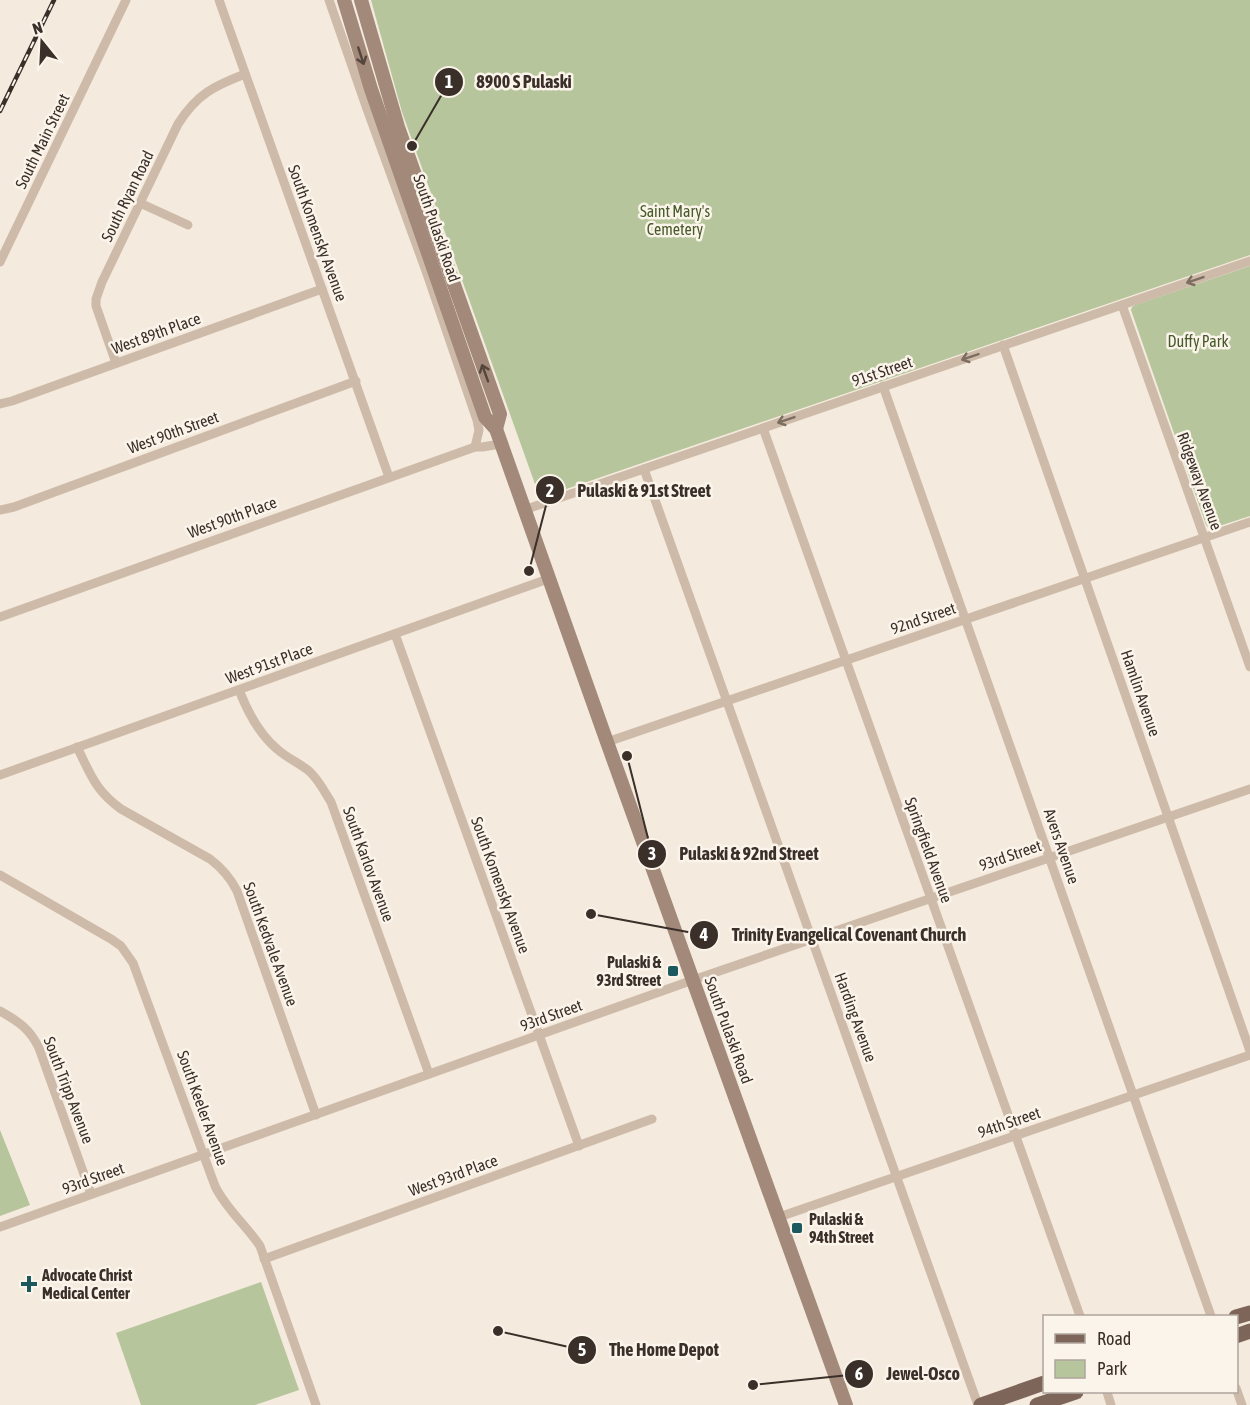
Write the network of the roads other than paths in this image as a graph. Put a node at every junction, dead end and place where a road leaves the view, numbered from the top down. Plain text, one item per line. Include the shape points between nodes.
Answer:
1 (126, 0) edge
2 (219, 0) edge
3 (329, 0) edge
4 (344, 0) edge
5 (361, 0) edge
6 (245, 74) junction
7 (140, 203) junction
8 (188, 225) dead end
9 (1250, 261) edge
10 (0, 262) edge
11 (322, 289) junction
12 (1122, 305) junction
13 (1004, 345) junction
14 (116, 363) junction
15 (356, 381) junction
16 (884, 387) junction
17 (0, 404) edge
18 (763, 428) junction
19 (496, 429) junction
20 (501, 444) junction
21 (475, 447) junction
22 (644, 469) junction
23 (389, 477) junction
24 (0, 510) edge
25 (524, 510) junction
26 (1250, 522) edge
27 (1204, 538) junction
28 (548, 579) junction
29 (1085, 579) junction
30 (0, 617) edge
31 (966, 619) junction
32 (395, 634) junction
33 (846, 660) junction
34 (1250, 667) edge
35 (239, 690) junction
36 (727, 701) junction
37 (607, 742) junction
38 (77, 747) junction
39 (0, 775) edge
40 (1250, 789) edge
41 (1168, 817) junction
42 (1050, 857) junction
43 (0, 875) edge
44 (931, 898) junction
45 (812, 939) junction
46 (693, 980) junction
47 (0, 1011) edge
48 (539, 1035) junction
49 (1250, 1053) edge
50 (429, 1074) junction
51 (1133, 1095) junction
52 (316, 1115) junction
53 (652, 1119) dead end
54 (1015, 1136) junction
55 (579, 1146) junction
56 (204, 1154) junction
57 (897, 1176) junction
58 (91, 1194) junction
59 (778, 1217) junction
60 (0, 1227) edge
61 (264, 1259) junction
62 (1079, 1315) edge
63 (1210, 1315) edge
64 (1043, 1383) edge
65 (1073, 1393) edge
66 (316, 1405) edge
67 (846, 1405) edge
68 (980, 1405) edge
69 (1037, 1405) edge

1 - 10 street, South Main Street
2 - 6 street, South Komensky Avenue
3 - 21 street via 477,420
4 -> 19 main road, South Pulaski Road via 485,417
19 -> 5 main road, South Pulaski Road via 500,414 398,127
6 - 7 street, South Ryan Road via 211,89 191,105
6 - 11 street, South Komensky Avenue
7 - 8 street
7 - 14 street, South Ryan Road via 96,299
9 -> 12 street, 91st Street
11 - 14 street, West 89th Place
11 - 15 street, South Komensky Avenue
12 - 13 street, 91st Street
12 - 27 street, Ridgeway Avenue
13 -> 16 street, 91st Street
13 - 29 street, Hamlin Avenue
14 - 17 street, West 89th Place
15 - 23 street, South Komensky Avenue
15 - 24 street, West 90th Street
16 -> 18 street, 91st Street
16 - 31 street, Avers Avenue
18 - 22 street, 91st Street
18 - 33 street, Springfield Avenue
19 - 20 main road, South Pulaski Road
19 - 21 street, West 90th Place
20 - 21 street, West 90th Place
20 - 25 main road, South Pulaski Road
21 - 23 street, West 90th Place
22 - 25 street, 91st Street
22 - 36 street, Harding Avenue
23 - 30 street, West 90th Place
25 - 28 main road, South Pulaski Road
26 - 27 street, 92nd Street
27 - 29 street, 92nd Street
27 - 34 street, Ridgeway Avenue
28 - 32 street, West 91st Place
28 - 37 main road, South Pulaski Road
29 - 31 street, 92nd Street
29 - 41 street, Hamlin Avenue
31 - 33 street, 92nd Street
31 - 42 street, Avers Avenue
32 - 35 street, West 91st Place
32 - 48 street, South Komensky Avenue
33 - 36 street, 92nd Street
33 - 44 street, Springfield Avenue
35 - 38 street, West 91st Place
35 - 50 street, South Karlov Avenue via 263,735 308,770 331,802
36 - 37 street, 92nd Street
36 - 45 street, Harding Avenue
37 - 46 main road, South Pulaski Road
38 - 39 street, West 91st Place
38 - 52 street, South Kedvale Avenue via 108,799 210,858 232,881
40 - 41 street, 93rd Street
41 - 42 street, 93rd Street
41 - 49 street, Hamlin Avenue
42 - 44 street, 93rd Street
42 - 51 street, Avers Avenue
43 - 56 street, South Keeler Avenue via 102,933 127,954 138,973
44 - 45 street, 93rd Street
44 - 54 street, Springfield Avenue
45 - 46 street, 93rd Street
45 - 57 street, Harding Avenue
46 - 48 street, 93rd Street
46 - 59 main road, South Pulaski Road
47 - 58 street, South Tripp Avenue via 28,1029 39,1048
48 - 50 street, 93rd Street
48 - 55 street, South Komensky Avenue
49 - 51 street, 94th Street
50 - 52 street, 93rd Street
51 - 54 street, 94th Street
51 - 63 street, Avers Avenue
52 - 56 street, 93rd Street
53 - 55 street, West 93rd Place
54 - 57 street, 94th Street
54 - 62 street, Springfield Avenue
55 - 61 street, West 93rd Place
56 - 58 street, 93rd Street
56 - 61 street, South Keeler Avenue via 215,1186 260,1246
57 - 59 street, 94th Street
57 - 68 street, Harding Avenue
58 - 60 street, 93rd Street
59 - 67 main road, South Pulaski Road
61 - 66 street, South Keeler Avenue
64 - 68 main road
65 - 69 main road

